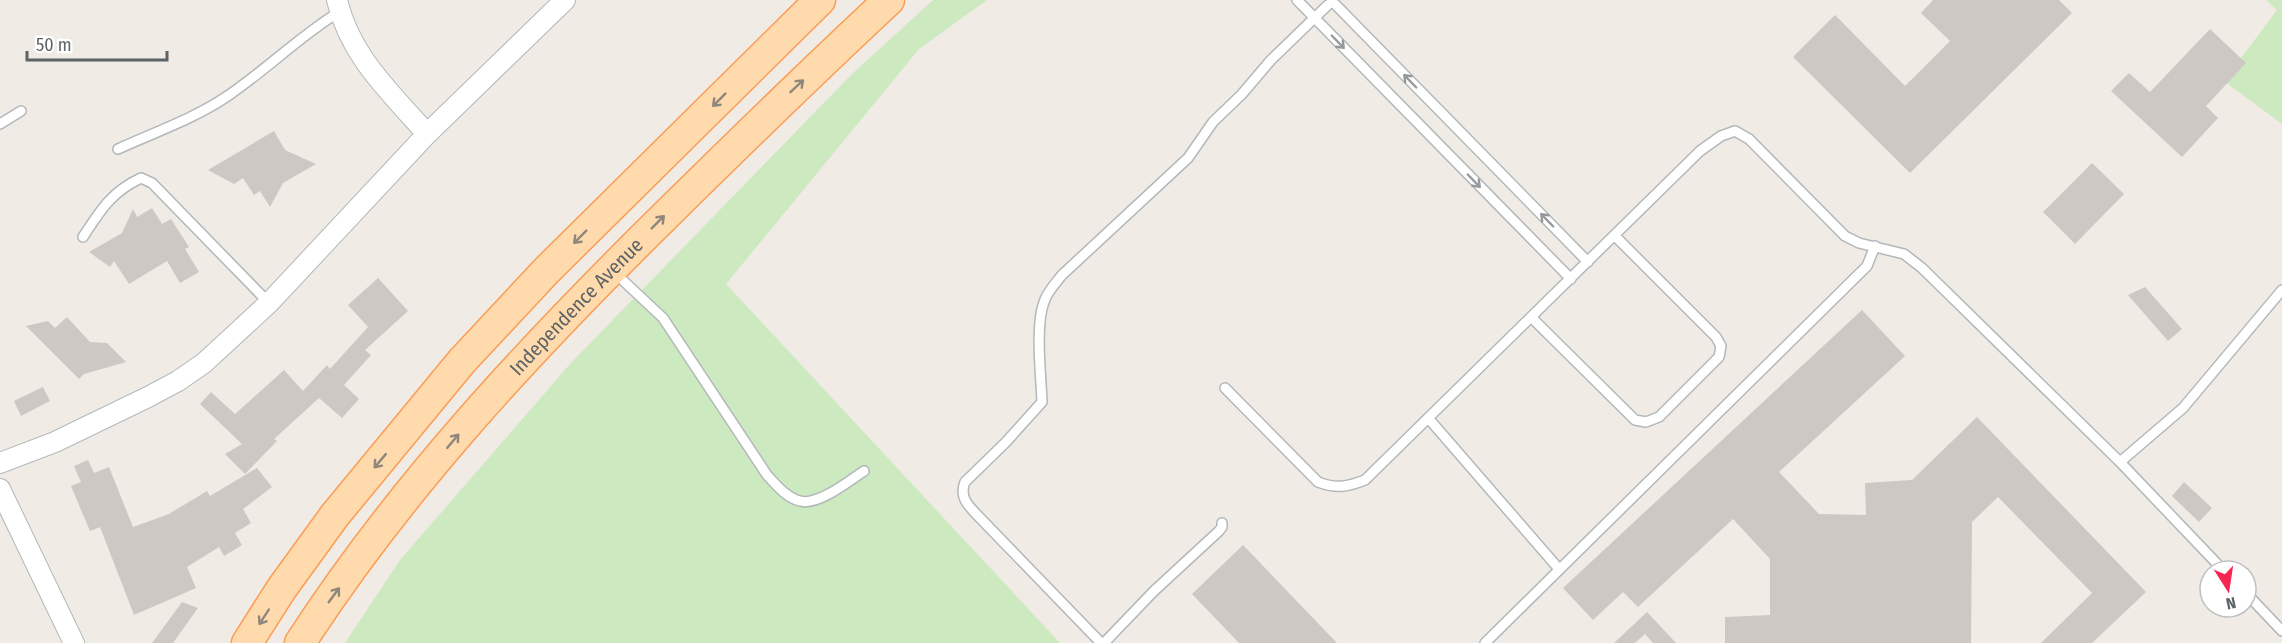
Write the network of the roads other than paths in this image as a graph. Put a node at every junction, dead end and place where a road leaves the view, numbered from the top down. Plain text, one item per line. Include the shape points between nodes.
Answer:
1 (565, 0) edge
2 (820, 0) edge
3 (889, 0) edge
4 (1297, 0) edge
5 (1332, 0) edge
6 (338, 6) edge
7 (1315, 18) junction
8 (21, 111) dead end
9 (0, 124) edge
10 (427, 134) junction
11 (118, 149) dead end
12 (1615, 236) junction
13 (83, 237) dead end
14 (1875, 246) junction
15 (1588, 262) junction
16 (611, 269) junction
17 (1571, 279) junction
18 (2282, 290) edge
19 (269, 303) junction
20 (1531, 317) junction
21 (1225, 388) dead end
22 (1429, 419) junction
23 (2120, 462) junction
24 (0, 463) edge
25 (864, 471) dead end
26 (0, 489) edge
27 (1222, 523) dead end
28 (2213, 559) edge
29 (1559, 569) junction
30 (2258, 606) edge
31 (2282, 631) edge
32 (74, 643) edge
33 (247, 643) edge
34 (300, 643) edge
35 (1102, 643) edge
36 (1485, 643) edge

1 - 10 street
2 -> 33 main road via 548,270 462,361 335,515
16 -> 3 main road, Independence Avenue
4 - 7 lane
5 - 7 lane
15 -> 5 lane
6 - 10 street via 358,54
6 - 11 lane via 211,107
7 -> 17 lane
7 - 35 lane via 1213,122 1188,158 1049,291 1040,326 1042,402 962,489 976,514
8 - 9 lane
10 - 19 street
12 - 14 lane via 1700,151 1735,131 1749,139 1845,236
12 - 15 lane
12 - 20 lane via 1716,337 1720,346 1719,357 1659,417 1646,422 1635,420
13 - 19 lane via 106,201 141,178 152,183
14 - 23 lane via 1904,254 1922,268
14 - 29 lane via 1867,266
15 - 17 lane
16 - 25 lane via 663,318 767,475 785,493 801,501 819,500
34 -> 16 main road, Independence Avenue via 407,494 492,394
17 - 20 lane
18 - 23 lane via 2183,408
19 - 24 street via 204,363 178,381 55,442
20 - 22 lane
21 - 22 lane via 1318,482 1332,487 1347,487 1365,480
22 - 29 lane
23 - 28 lane
26 - 32 street
27 - 35 lane via 1219,531
29 - 36 lane
30 - 31 lane

